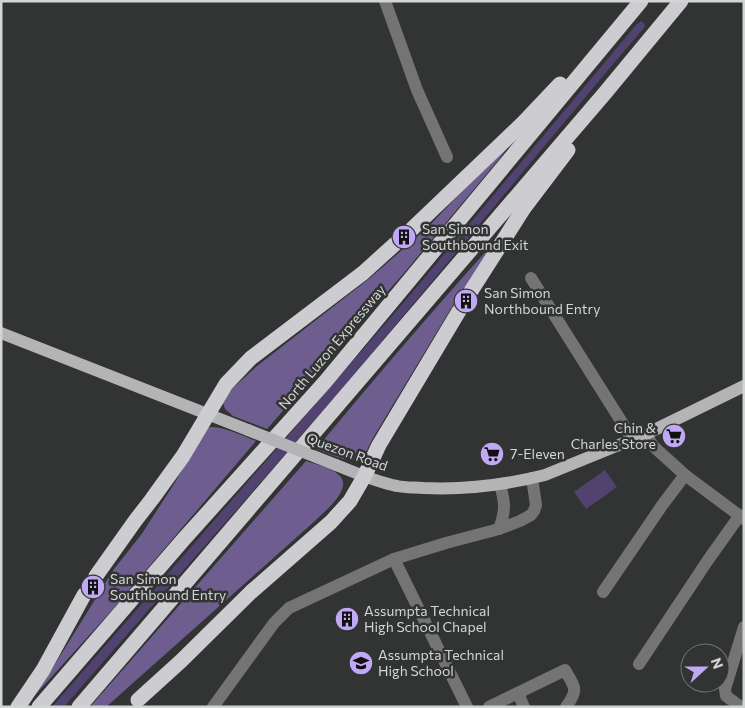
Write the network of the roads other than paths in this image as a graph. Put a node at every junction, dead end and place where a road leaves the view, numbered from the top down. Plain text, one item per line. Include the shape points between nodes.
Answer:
1 (385, 1) edge
2 (632, 1) edge
3 (641, 1) edge
4 (680, 1) edge
5 (605, 93) junction
6 (448, 157) dead end
7 (412, 228) tunnel mouth
8 (396, 244) tunnel mouth
9 (531, 278) dead end
10 (471, 291) tunnel mouth
11 (459, 311) tunnel mouth
12 (1, 333) edge
13 (744, 386) edge
14 (208, 414) junction
15 (646, 434) junction
16 (633, 440) junction
17 (685, 475) junction
18 (364, 477) junction
19 (532, 478) junction
20 (500, 484) junction
21 (742, 517) edge
22 (499, 529) junction
23 (394, 559) junction
24 (96, 576) tunnel mouth
25 (603, 592) dead end
26 (84, 595) tunnel mouth
27 (744, 627) edge
28 (639, 664) dead end
29 (518, 693) junction
30 (138, 700) dead end
31 (18, 707) edge
32 (39, 707) edge
33 (79, 707) edge
34 (213, 707) edge
35 (468, 707) edge
36 (489, 707) edge
37 (524, 707) edge
38 (566, 707) edge
39 (741, 707) edge

1 - 6 street via 417,90
2 - 7 highway via 550,96
3 - 32 highway, North Luzon Expressway via 325,382
4 - 5 highway
5 - 10 highway via 594,116 524,208
5 - 33 highway
8 - 14 highway via 251,358 226,384
9 - 16 street
11 - 18 highway via 379,445
12 - 14 main road, Quezon Road
13 - 15 main road, Quezon Road
14 - 18 main road, Quezon Road, bridge
14 - 24 highway
15 - 16 main road, Quezon Road
15 - 17 street via 652,446
16 - 19 main road, Quezon Road
17 - 21 street
17 - 25 street
18 - 20 main road, Quezon Road via 398,486 463,488
18 - 30 highway via 350,501 331,522 251,592
19 - 20 main road, Quezon Road
19 - 22 street via 534,511
20 - 22 street via 504,516
21 - 28 street via 708,560
22 - 23 street
23 - 34 street via 289,608 274,623
23 - 35 street
26 - 31 highway via 43,670
27 - 39 street via 725,689 726,696
29 - 36 street
29 - 37 street
29 - 38 street via 565,670 575,688

